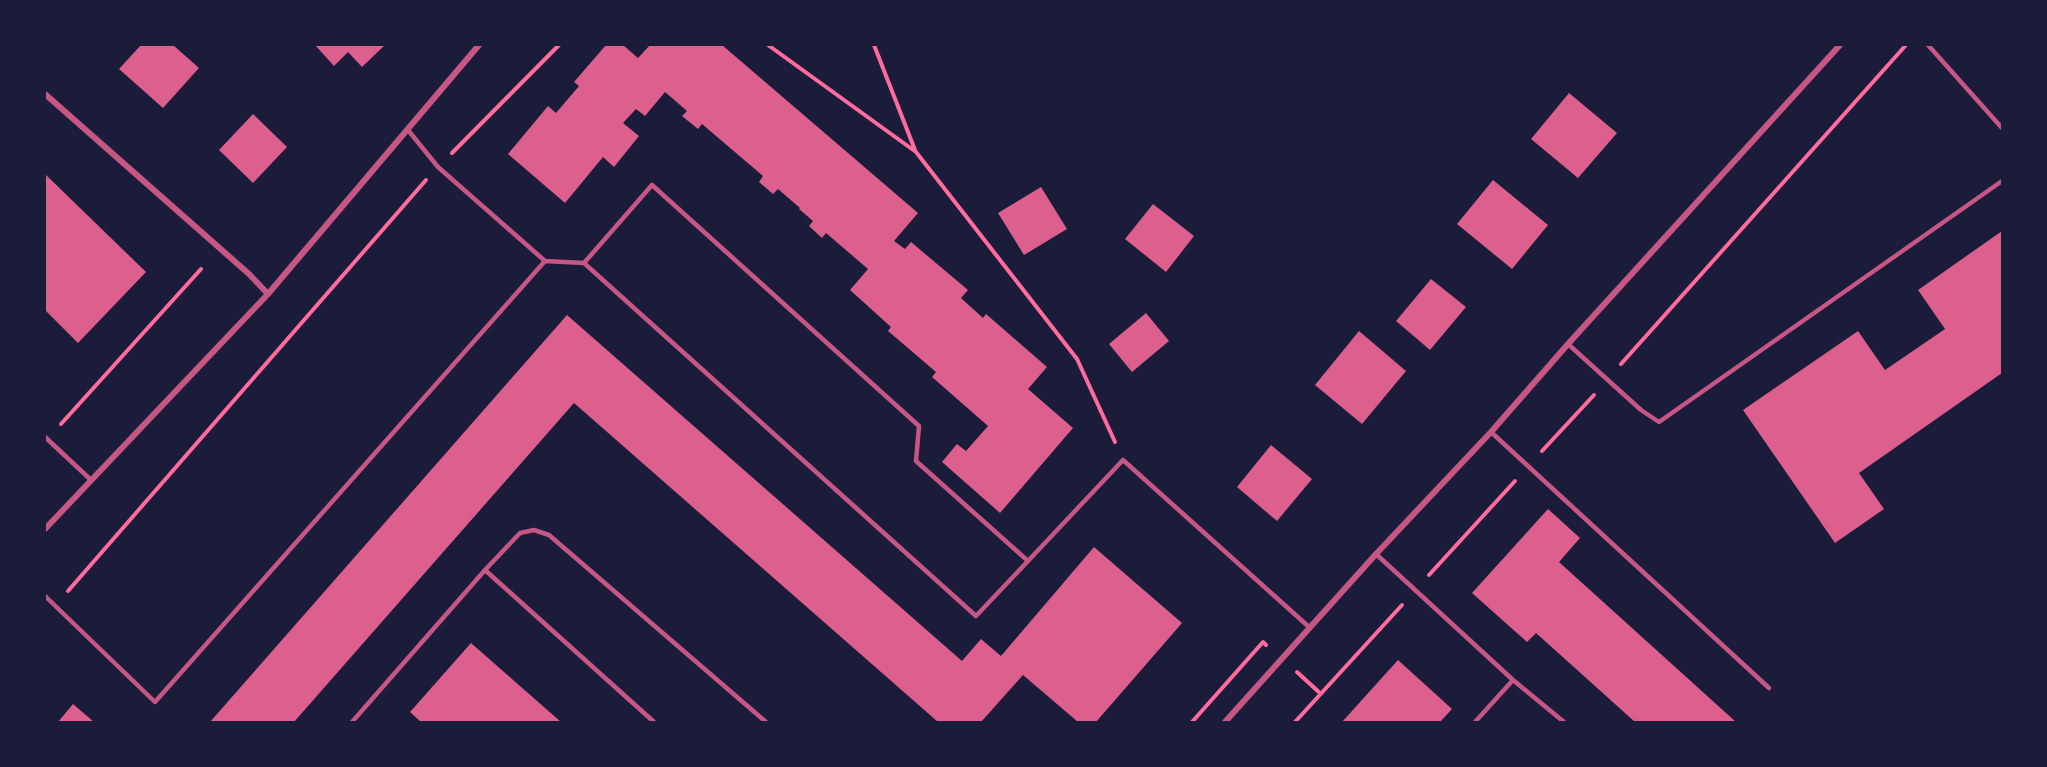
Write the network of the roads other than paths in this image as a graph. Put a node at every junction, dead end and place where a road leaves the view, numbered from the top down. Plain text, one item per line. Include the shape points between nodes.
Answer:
1 (479, 45) edge
2 (1840, 45) edge
3 (1928, 45) edge
4 (46, 96) edge
5 (2002, 128) edge
6 (408, 130) junction
7 (2002, 181) edge
8 (545, 261) junction
9 (584, 263) junction
10 (268, 294) junction
11 (1568, 344) junction
12 (1491, 432) junction
13 (46, 438) edge
14 (91, 480) junction
15 (45, 529) edge
16 (1376, 554) junction
17 (1028, 561) junction
18 (485, 570) junction
19 (45, 596) edge
20 (1310, 627) junction
21 (1514, 680) junction
22 (1769, 688) dead end
23 (352, 722) edge
24 (654, 722) edge
25 (766, 722) edge
26 (1225, 722) edge
27 (1475, 722) edge
28 (1564, 722) edge

1 - 6 street
2 - 11 street
3 - 5 lane
4 - 10 street
6 - 8 lane via 438,167
6 - 10 street
7 - 11 lane via 1659,422
8 - 9 lane
8 - 19 lane via 155,702
9 - 17 lane via 976,616
9 - 17 lane via 652,185 919,426 916,461
10 - 14 street
11 - 12 street
12 - 16 street
12 - 22 lane
13 - 14 lane
14 - 15 street
16 - 20 street
16 - 21 lane
17 - 20 lane via 1123,460
18 - 23 lane
18 - 24 lane
18 - 25 lane via 520,533 534,530 549,535
20 - 26 street
21 - 27 lane
21 - 28 lane

